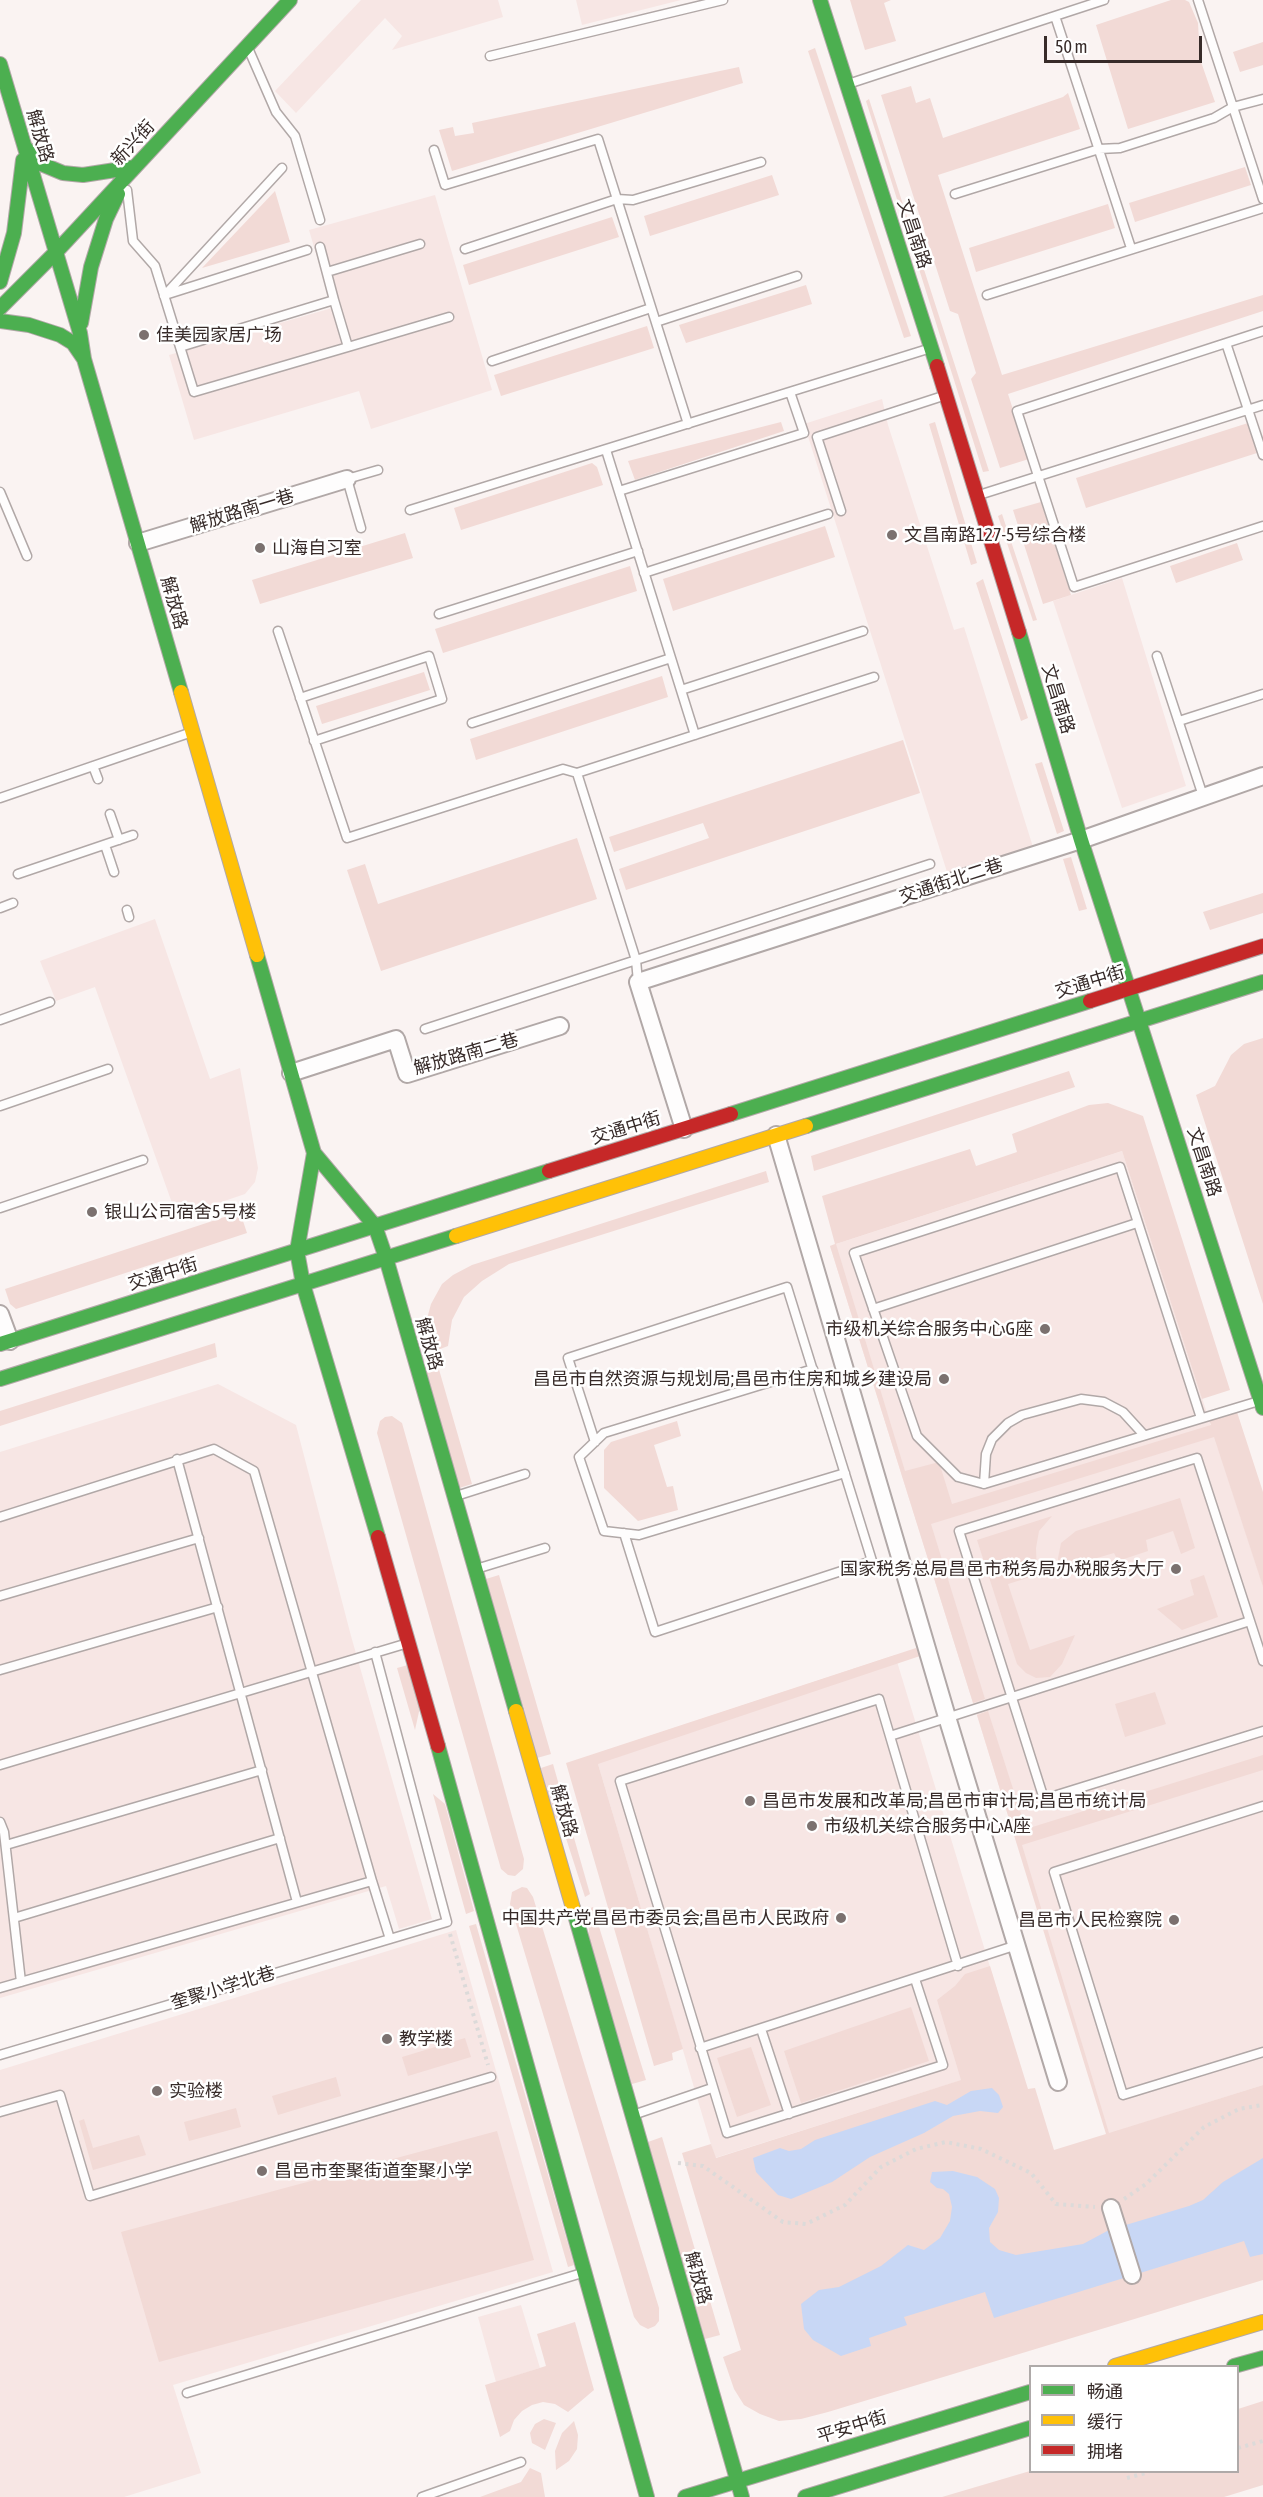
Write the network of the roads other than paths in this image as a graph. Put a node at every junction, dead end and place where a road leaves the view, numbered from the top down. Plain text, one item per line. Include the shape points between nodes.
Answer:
1 (290, 0) edge
2 (723, 0) edge
3 (820, 0) edge
4 (1104, 0) edge
5 (1198, 0) edge
6 (1055, 16) junction
7 (247, 46) junction
8 (490, 56) dead end
9 (0, 64) edge
10 (847, 84) junction
11 (1263, 99) edge
12 (1233, 107) junction
13 (24, 147) junction
14 (1099, 149) junction
15 (434, 150) dead end
16 (761, 162) dead end
17 (282, 168) dead end
18 (130, 172) junction
19 (955, 194) dead end
20 (617, 199) junction
21 (1263, 199) edge
22 (1263, 208) edge
23 (320, 220) dead end
24 (420, 244) dead end
25 (320, 247) dead end
26 (1131, 248) junction
27 (465, 249) dead end
28 (307, 250) dead end
29 (56, 252) junction
30 (327, 272) junction
31 (797, 276) dead end
32 (0, 282) edge
33 (987, 295) dead end
34 (164, 296) junction
35 (334, 300) junction
36 (0, 308) edge
37 (651, 308) junction
38 (449, 317) dead end
39 (0, 321) edge
40 (656, 322) junction
41 (1263, 331) edge
42 (80, 333) junction
43 (1226, 343) junction
44 (348, 346) junction
45 (180, 347) junction
46 (932, 348) junction
47 (84, 359) junction
48 (492, 361) dead end
49 (790, 392) junction
50 (947, 395) junction
51 (1263, 405) edge
52 (1248, 410) junction
53 (688, 424) junction
54 (606, 450) junction
55 (1263, 455) edge
56 (378, 470) dead end
57 (1038, 476) junction
58 (347, 479) junction
59 (619, 491) junction
60 (0, 492) edge
61 (978, 495) junction
62 (410, 510) dead end
63 (841, 511) dead end
64 (828, 514) dead end
65 (1263, 526) edge
66 (362, 528) dead end
67 (138, 543) junction
68 (638, 551) junction
69 (27, 556) dead end
70 (644, 573) junction
71 (439, 614) dead end
72 (278, 631) dead end
73 (863, 631) dead end
74 (1157, 656) dead end
75 (671, 658) junction
76 (874, 677) dead end
77 (681, 690) junction
78 (1263, 694) edge
79 (300, 698) junction
80 (1179, 721) junction
81 (472, 723) dead end
82 (192, 732) junction
83 (695, 735) junction
84 (314, 741) junction
85 (93, 766) junction
86 (578, 773) junction
87 (1263, 776) edge
88 (98, 780) dead end
89 (1203, 796) junction
90 (0, 798) edge
91 (110, 814) dead end
92 (133, 835) dead end
93 (119, 840) junction
94 (1081, 840) junction
95 (105, 845) junction
96 (930, 864) dead end
97 (114, 872) dead end
98 (18, 874) dead end
99 (13, 903) dead end
100 (0, 908) edge
101 (1263, 946) edge
102 (636, 960) junction
103 (638, 982) junction
104 (1263, 982) edge
105 (1130, 988) junction
106 (50, 1002) dead end
107 (0, 1020) edge
108 (1140, 1021) junction
109 (560, 1026) dead end
110 (425, 1029) dead end
111 (108, 1069) dead end
112 (291, 1073) junction
113 (0, 1106) edge
114 (684, 1129) junction
115 (776, 1135) junction
116 (314, 1153) junction
117 (143, 1160) dead end
118 (0, 1208) edge
119 (1137, 1223) junction
120 (375, 1226) junction
121 (297, 1251) junction
122 (386, 1258) junction
123 (303, 1284) junction
124 (873, 1309) junction
125 (0, 1314) edge
126 (5, 1343) edge
127 (813, 1369) junction
128 (0, 1379) edge
129 (1262, 1404) edge
130 (1202, 1418) junction
131 (1144, 1436) junction
132 (596, 1442) junction
133 (177, 1459) junction
134 (845, 1473) junction
135 (525, 1474) dead end
136 (984, 1484) junction
137 (455, 1496) junction
138 (0, 1517) edge
139 (624, 1533) junction
140 (199, 1538) junction
141 (545, 1548) dead end
142 (476, 1569) junction
143 (0, 1596) edge
144 (218, 1608) junction
145 (1250, 1621) junction
146 (409, 1642) junction
147 (375, 1652) junction
148 (1263, 1661) edge
149 (0, 1670) edge
150 (313, 1671) junction
151 (241, 1693) junction
152 (1012, 1696) junction
153 (947, 1717) junction
154 (1263, 1731) edge
155 (890, 1736) junction
156 (0, 1766) edge
157 (262, 1770) junction
158 (1263, 1806) edge
159 (0, 1822) edge
160 (280, 1838) junction
161 (6, 1845) junction
162 (372, 1881) junction
163 (297, 1902) junction
164 (14, 1918) junction
165 (390, 1939) junction
166 (1017, 1945) junction
167 (958, 1966) junction
168 (915, 1979) junction
169 (21, 1982) junction
170 (0, 1988) edge
171 (761, 2028) junction
172 (700, 2048) junction
173 (1263, 2052) edge
174 (0, 2055) edge
175 (491, 2077) road end
176 (1058, 2082) dead end
177 (712, 2088) junction
178 (0, 2112) edge
179 (789, 2114) junction
180 (633, 2115) junction
181 (1111, 2208) road end
182 (585, 2272) junction
183 (1132, 2275) dead end
184 (1263, 2322) edge
185 (1263, 2358) edge
186 (1122, 2365) edge
187 (1239, 2365) edge
188 (1029, 2392) edge
189 (187, 2393) dead end
190 (1029, 2428) edge
191 (521, 2462) dead end
192 (737, 2481) junction
193 (424, 2497) edge
194 (647, 2497) edge
195 (685, 2497) edge
196 (742, 2497) edge
197 (805, 2497) edge

1 - 7 street, 新兴街
2 - 8 lane
3 - 10 street, 文昌南路
4 - 6 lane
5 - 12 lane
6 - 10 lane
6 - 14 lane
7 - 18 street, 新兴街
7 - 23 lane via 276,112 295,136
9 - 13 street, 解放路
10 - 46 street, 文昌南路
11 - 12 lane
12 - 14 lane via 1214,118 1120,148
12 - 21 lane
13 - 18 street via 39,163 63,173
13 - 29 street, 解放路
13 - 32 street via 14,233
14 - 19 lane
14 - 26 lane
15 - 20 lane via 445,185 598,139
16 - 20 lane via 633,200
17 - 34 lane
18 - 29 street, 新兴街
18 - 34 lane via 133,241 155,266
18 - 42 street via 106,219 91,267
20 - 27 lane
20 - 37 lane
22 - 26 lane
24 - 30 lane
25 - 30 lane
26 - 33 lane
28 - 34 lane
29 - 36 street, 新兴街
29 - 42 street, 解放路
30 - 35 lane
31 - 40 lane
34 - 45 lane
35 - 44 lane
35 - 45 lane
37 - 40 lane
37 - 48 lane
38 - 44 lane
39 - 47 street via 53,332 73,343
40 - 53 lane
41 - 43 lane
42 - 47 street, 解放路
43 - 52 lane
43 - 57 lane via 1017,411
44 - 45 lane via 194,392
46 - 49 lane
46 - 50 street, 文昌南路
47 - 67 street, 解放路
49 - 53 lane
49 - 59 lane via 804,433
50 - 61 street, 文昌南路
50 - 63 lane via 817,437
51 - 52 lane
52 - 55 lane
52 - 57 lane
53 - 54 lane
54 - 59 lane
54 - 62 lane
56 - 58 lane
57 - 61 lane
57 - 65 lane via 1074,587
58 - 66 lane
58 - 67 street, 解放路南一巷
59 - 68 lane
60 - 69 lane
61 - 94 street, 文昌南路
64 - 70 lane
67 - 82 street, 解放路
68 - 70 lane
68 - 71 lane
70 - 75 lane
72 - 79 lane
73 - 77 lane
74 - 80 lane
75 - 77 lane
75 - 81 lane
76 - 83 lane
77 - 83 lane
78 - 80 lane
79 - 84 lane
79 - 84 lane via 429,656 442,699
80 - 89 lane
82 - 85 lane
82 - 112 street, 解放路
83 - 86 lane
84 - 86 lane via 347,838 563,770
85 - 88 lane
85 - 90 lane
86 - 102 lane
87 - 89 street, 交通街北二巷
89 - 94 street, 交通街北二巷
91 - 93 lane
92 - 93 lane
93 - 95 lane
94 - 103 street, 交通街北二巷
94 - 105 street, 文昌南路
95 - 97 lane
95 - 98 lane
96 - 102 lane
99 - 100 lane
101 - 105 street, 交通中街
102 - 103 lane
102 - 110 lane
103 - 114 street
104 - 108 street
105 - 108 street, 文昌南路
105 - 114 street, 交通中街
106 - 107 lane
108 - 115 street
108 - 129 street, 文昌南路
109 - 112 street, 解放路南二巷 via 407,1074 396,1039
111 - 113 lane
112 - 116 street, 解放路
114 - 120 street, 交通中街
115 - 122 street
115 - 153 street
116 - 120 street, 解放路
116 - 121 street, 解放路
117 - 118 lane
119 - 124 lane
119 - 124 lane via 1120,1167 854,1252
119 - 130 lane
120 - 121 street, 交通中街
120 - 122 street, 解放路
121 - 123 street, 解放路
121 - 126 street, 交通中街
122 - 123 street
122 - 137 street, 解放路
123 - 128 street
123 - 146 street, 解放路
124 - 136 lane via 916,1436 958,1478
125 - 126 street
127 - 132 lane via 604,1433
127 - 132 lane via 788,1287 568,1358
127 - 134 lane
129 - 130 lane
130 - 131 lane
131 - 136 lane
131 - 136 lane via 1123,1412 1104,1402 1081,1399 1022,1415 992,1439 986,1454
132 - 139 lane via 579,1457 604,1531
133 - 138 lane
133 - 140 lane
133 - 150 lane via 214,1449 254,1471
134 - 139 lane via 639,1535
134 - 139 lane via 872,1562 655,1632
135 - 137 lane
137 - 142 street, 解放路
140 - 143 lane
140 - 144 lane
141 - 142 lane
142 - 180 street, 解放路
144 - 149 lane
144 - 151 lane
145 - 148 lane
145 - 152 lane
145 - 152 lane via 1197,1458 959,1531
146 - 147 lane
146 - 182 street, 解放路
147 - 150 lane
147 - 165 lane, 奎聚小学北巷 via 447,1923
150 - 151 lane
150 - 162 lane
151 - 156 lane
151 - 157 lane
152 - 153 lane
152 - 154 lane via 1044,1799
153 - 155 lane
153 - 166 street
155 - 167 lane
155 - 172 lane via 879,1699 620,1781
157 - 160 lane
157 - 161 lane
158 - 173 lane via 1054,1872 1123,2095
159 - 161 lane
160 - 163 lane
160 - 164 lane
161 - 164 lane
162 - 163 lane
162 - 165 lane
163 - 169 lane
164 - 169 lane
165 - 174 lane, 奎聚小学北巷
166 - 167 lane
166 - 176 street
167 - 168 lane
168 - 171 lane
168 - 179 lane via 943,2065
169 - 170 lane
171 - 172 lane
171 - 179 lane
172 - 177 lane
175 - 178 lane via 90,2196 60,2095
177 - 179 lane via 727,2133
177 - 180 lane
180 - 192 street, 解放路
181 - 183 street
182 - 189 lane
182 - 194 street, 解放路
184 - 186 street
185 - 187 street
188 - 192 street, 平安中街
190 - 197 street
191 - 193 lane
192 - 195 street, 平安中街
192 - 196 street, 解放路

